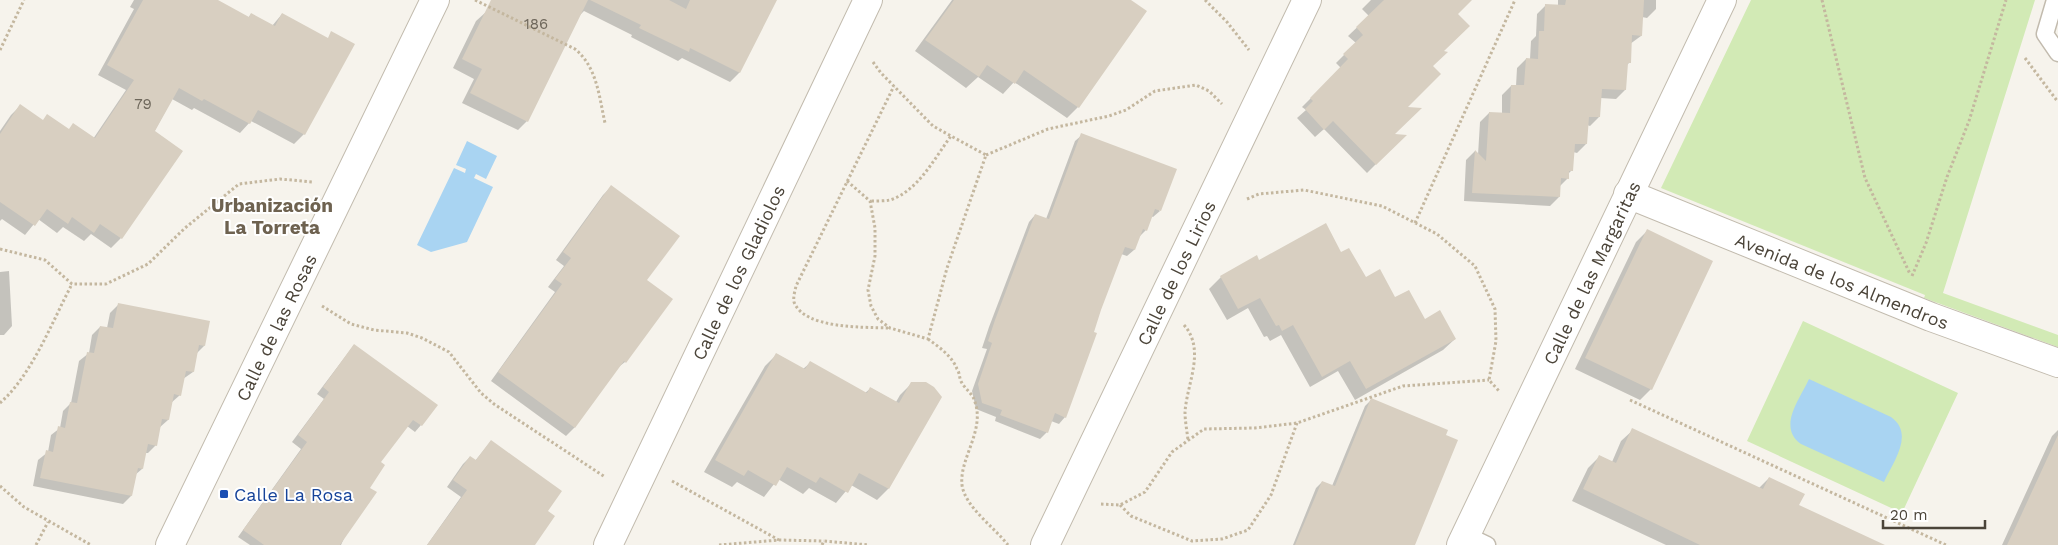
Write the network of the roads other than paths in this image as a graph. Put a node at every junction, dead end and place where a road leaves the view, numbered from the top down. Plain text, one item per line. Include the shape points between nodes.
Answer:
1 (435, 0) edge
2 (868, 0) edge
3 (1308, 0) edge
4 (1722, 0) edge
5 (2055, 0) edge
6 (2058, 53) edge
7 (1628, 194) junction
8 (2058, 363) edge
9 (1471, 542) edge
10 (170, 545) edge
11 (608, 545) edge
12 (1045, 545) edge

1 - 10 street, Calle de las Rosas
2 - 11 street, Calle de los Gladiolos
3 - 12 street, Calle de los Lirios
4 - 7 street, Calle de las Margaritas
5 - 6 lane via 2045,34
7 - 8 street, Avenida de los Almendros via 1931,317
7 - 9 street, Calle de las Margaritas

